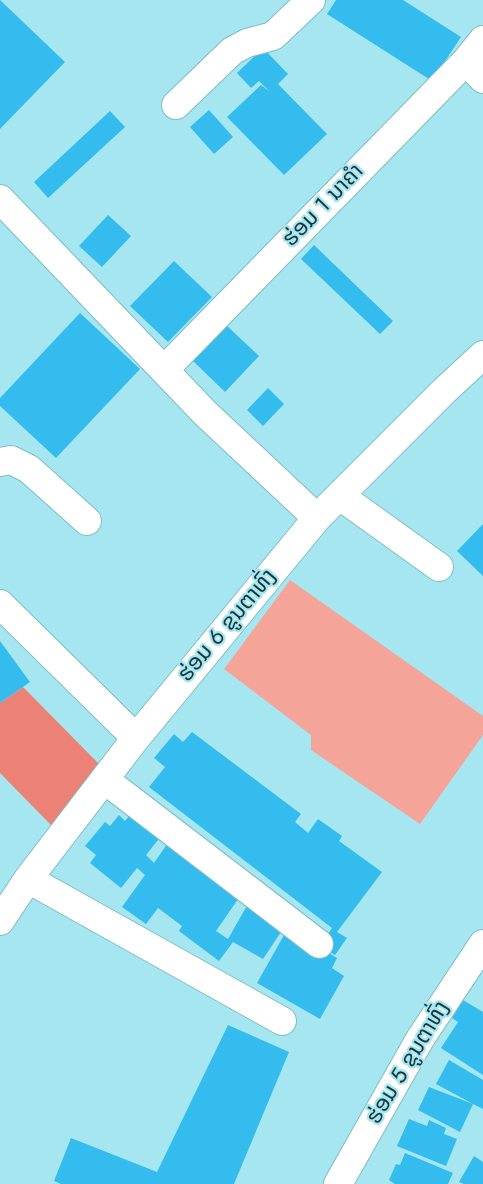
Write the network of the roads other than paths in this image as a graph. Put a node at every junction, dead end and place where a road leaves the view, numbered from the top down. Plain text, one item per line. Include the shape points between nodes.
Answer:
1 (311, 0) edge
2 (477, 60) edge
3 (176, 105) dead end
4 (0, 199) edge
5 (483, 355) edge
6 (164, 370) junction
7 (0, 462) edge
8 (340, 496) junction
9 (317, 518) junction
10 (87, 521) dead end
11 (439, 567) dead end
12 (0, 604) edge
13 (136, 738) junction
14 (105, 780) junction
15 (28, 879) junction
16 (0, 921) edge
17 (483, 944) edge
18 (319, 945) dead end
19 (282, 1021) dead end
20 (338, 1184) edge

1 - 3 street via 273,36 232,51
2 - 6 street, ຮ່ອມ 1 ນາຄຳ
4 - 6 street
5 - 8 street, ຮ່ອມ 6 ຂູນຕາທົ່ງ
6 - 9 street
7 - 10 street via 11,460 29,469
8 - 9 street, ຮ່ອມ 6 ຂູນຕາທົ່ງ
8 - 11 street
9 - 13 street, ຮ່ອມ 6 ຂູນຕາທົ່ງ
12 - 13 street
13 - 14 street, ຮ່ອມ 6 ຂູນຕາທົ່ງ
14 - 15 street, ຮ່ອມ 6 ຂູນຕາທົ່ງ
14 - 18 street
15 - 16 street, ຮ່ອມ 6 ຂູນຕາທົ່ງ
15 - 19 street
17 - 20 street, ຮ່ອມ 5 ຂູນຕາທົ່ງ via 420,1039

